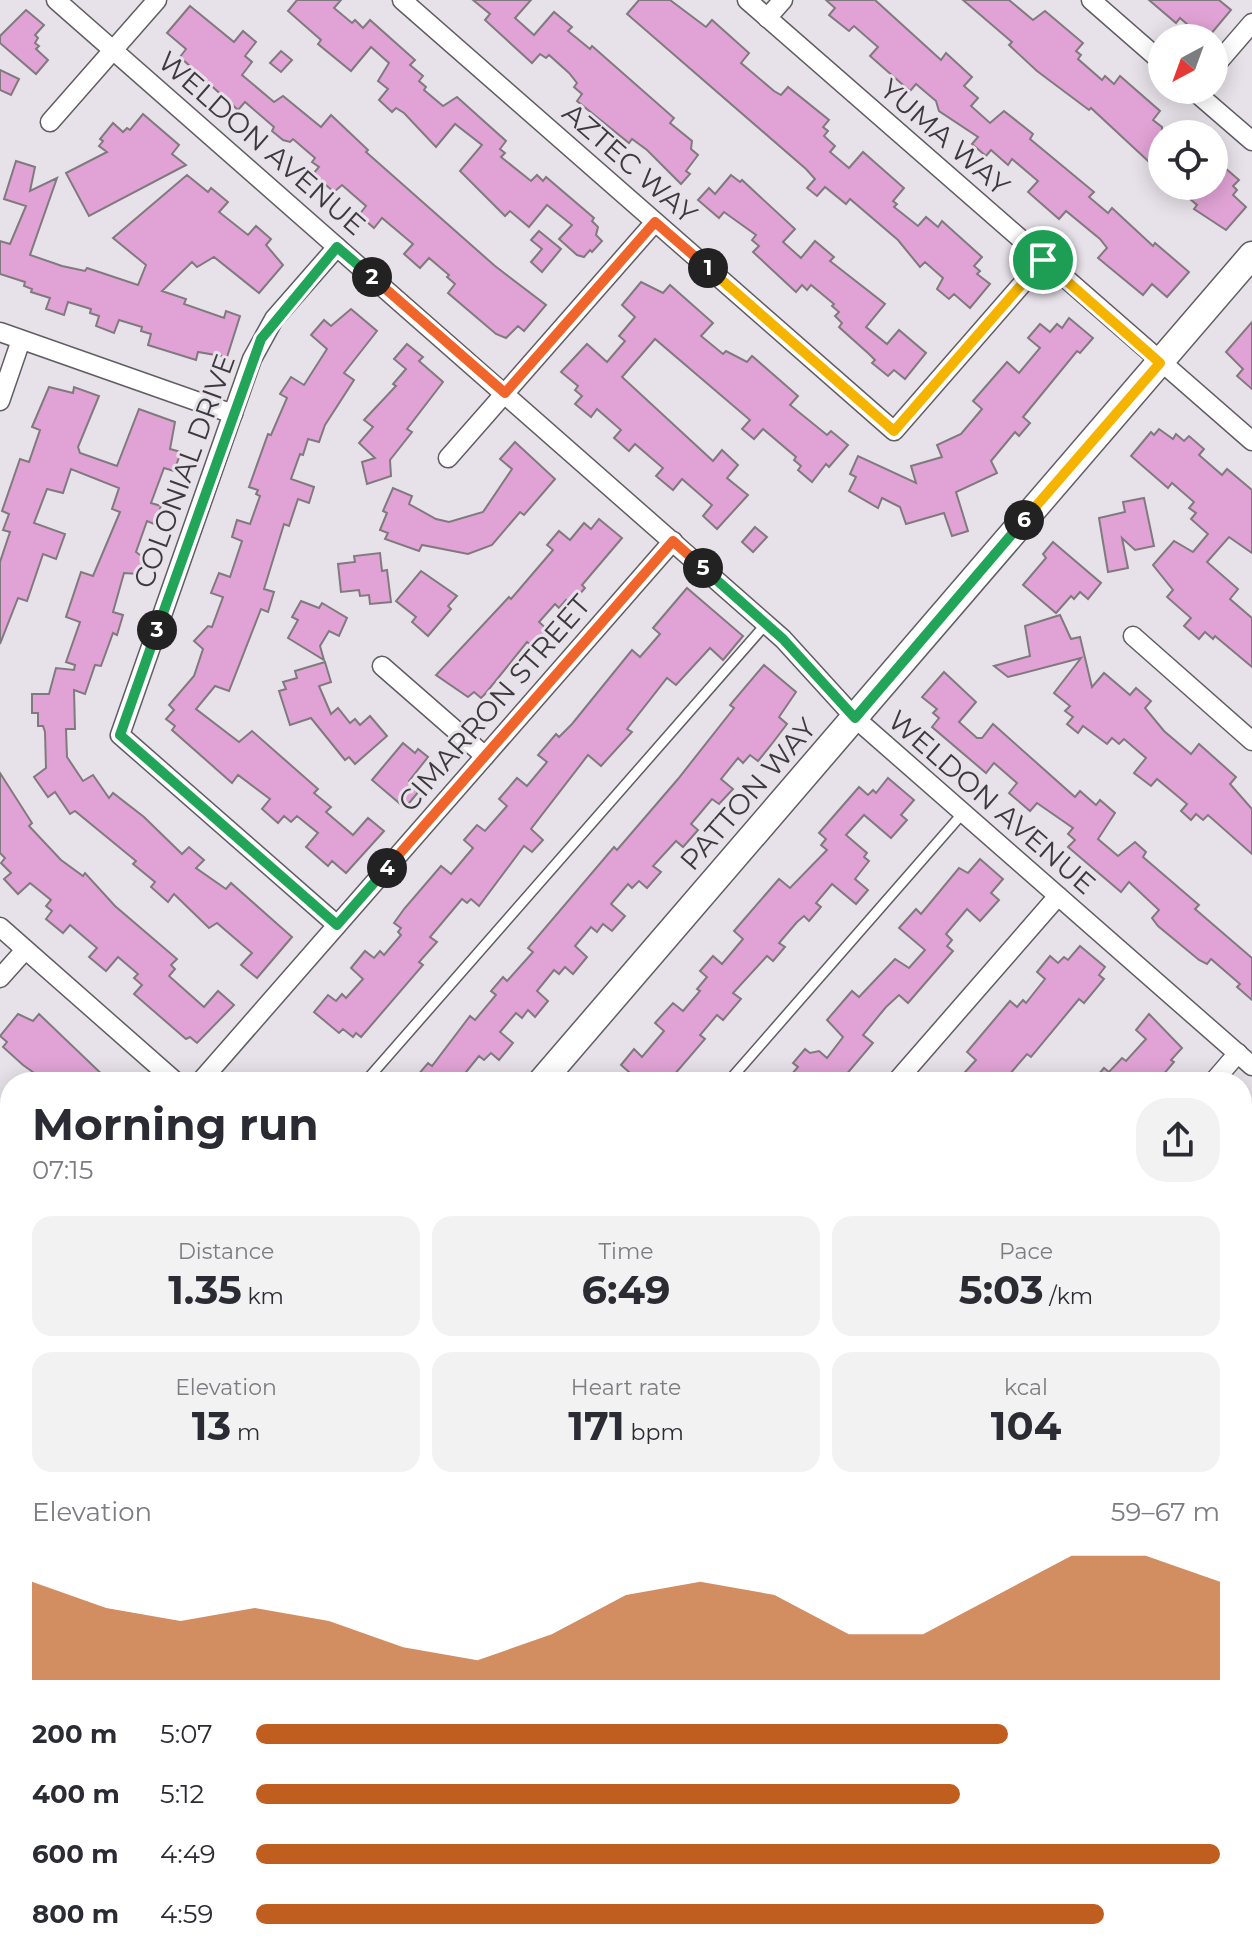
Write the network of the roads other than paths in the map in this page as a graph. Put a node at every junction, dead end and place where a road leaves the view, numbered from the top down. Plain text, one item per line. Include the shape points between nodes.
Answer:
1 (56, 0) edge
2 (157, 0) edge
3 (402, 0) edge
4 (747, 0) edge
5 (783, 0) edge
6 (1091, 0) edge
7 (767, 18) junction
8 (1252, 23) edge
9 (113, 50) junction
10 (1148, 50) edge
11 (1228, 51) edge
12 (1210, 104) edge
13 (50, 122) dead end
14 (1252, 141) edge
15 (655, 222) junction
16 (337, 247) junction
17 (1252, 255) edge
18 (1043, 260) junction
19 (0, 332) edge
20 (21, 340) junction
21 (1160, 363) junction
22 (505, 393) junction
23 (0, 401) edge
24 (233, 414) junction
25 (1252, 441) edge
26 (448, 458) dead end
27 (673, 541) junction
28 (767, 624) junction
29 (1133, 636) dead end
30 (382, 666) dead end
31 (855, 718) junction
32 (1252, 741) edge
33 (485, 756) junction
34 (963, 813) junction
35 (1058, 896) junction
36 (337, 925) junction
37 (0, 927) edge
38 (25, 950) junction
39 (0, 978) edge
40 (1245, 1060) edge
41 (165, 1072) edge
42 (209, 1072) edge
43 (374, 1072) edge
44 (550, 1072) edge
45 (737, 1072) edge
46 (905, 1072) edge
47 (1228, 1072) edge

1 - 9 street, WELDON AVENUE
2 - 9 street
3 - 15 street, AZTEC WAY
4 - 7 street, YUMA WAY
5 - 7 street
6 - 10 street
7 - 18 street, YUMA WAY
8 - 11 street
9 - 13 street
9 - 16 street, WELDON AVENUE
12 - 14 street
15 - 18 street, AZTEC WAY via 894,431
15 - 22 street
16 - 22 street, WELDON AVENUE
16 - 24 street, COLONIAL DRIVE via 261,339
17 - 21 street, PATTON WAY
18 - 21 street, YUMA WAY
19 - 20 street
20 - 23 street
20 - 24 street
21 - 25 street, YUMA WAY
21 - 31 street, PATTON WAY
22 - 26 street
22 - 27 street, WELDON AVENUE
24 - 36 street, COLONIAL DRIVE via 120,735
27 - 28 street, WELDON AVENUE
27 - 33 street, CIMARRON STREET
28 - 31 street, WELDON AVENUE
28 - 43 lane
29 - 32 street
30 - 33 street
31 - 34 street, WELDON AVENUE
31 - 44 street, PATTON WAY
33 - 36 street, CIMARRON STREET
34 - 35 street, WELDON AVENUE
34 - 45 lane
35 - 40 street, WELDON AVENUE
35 - 46 street
36 - 42 street, CIMARRON STREET
37 - 38 street
38 - 39 street
38 - 41 street
40 - 47 street

